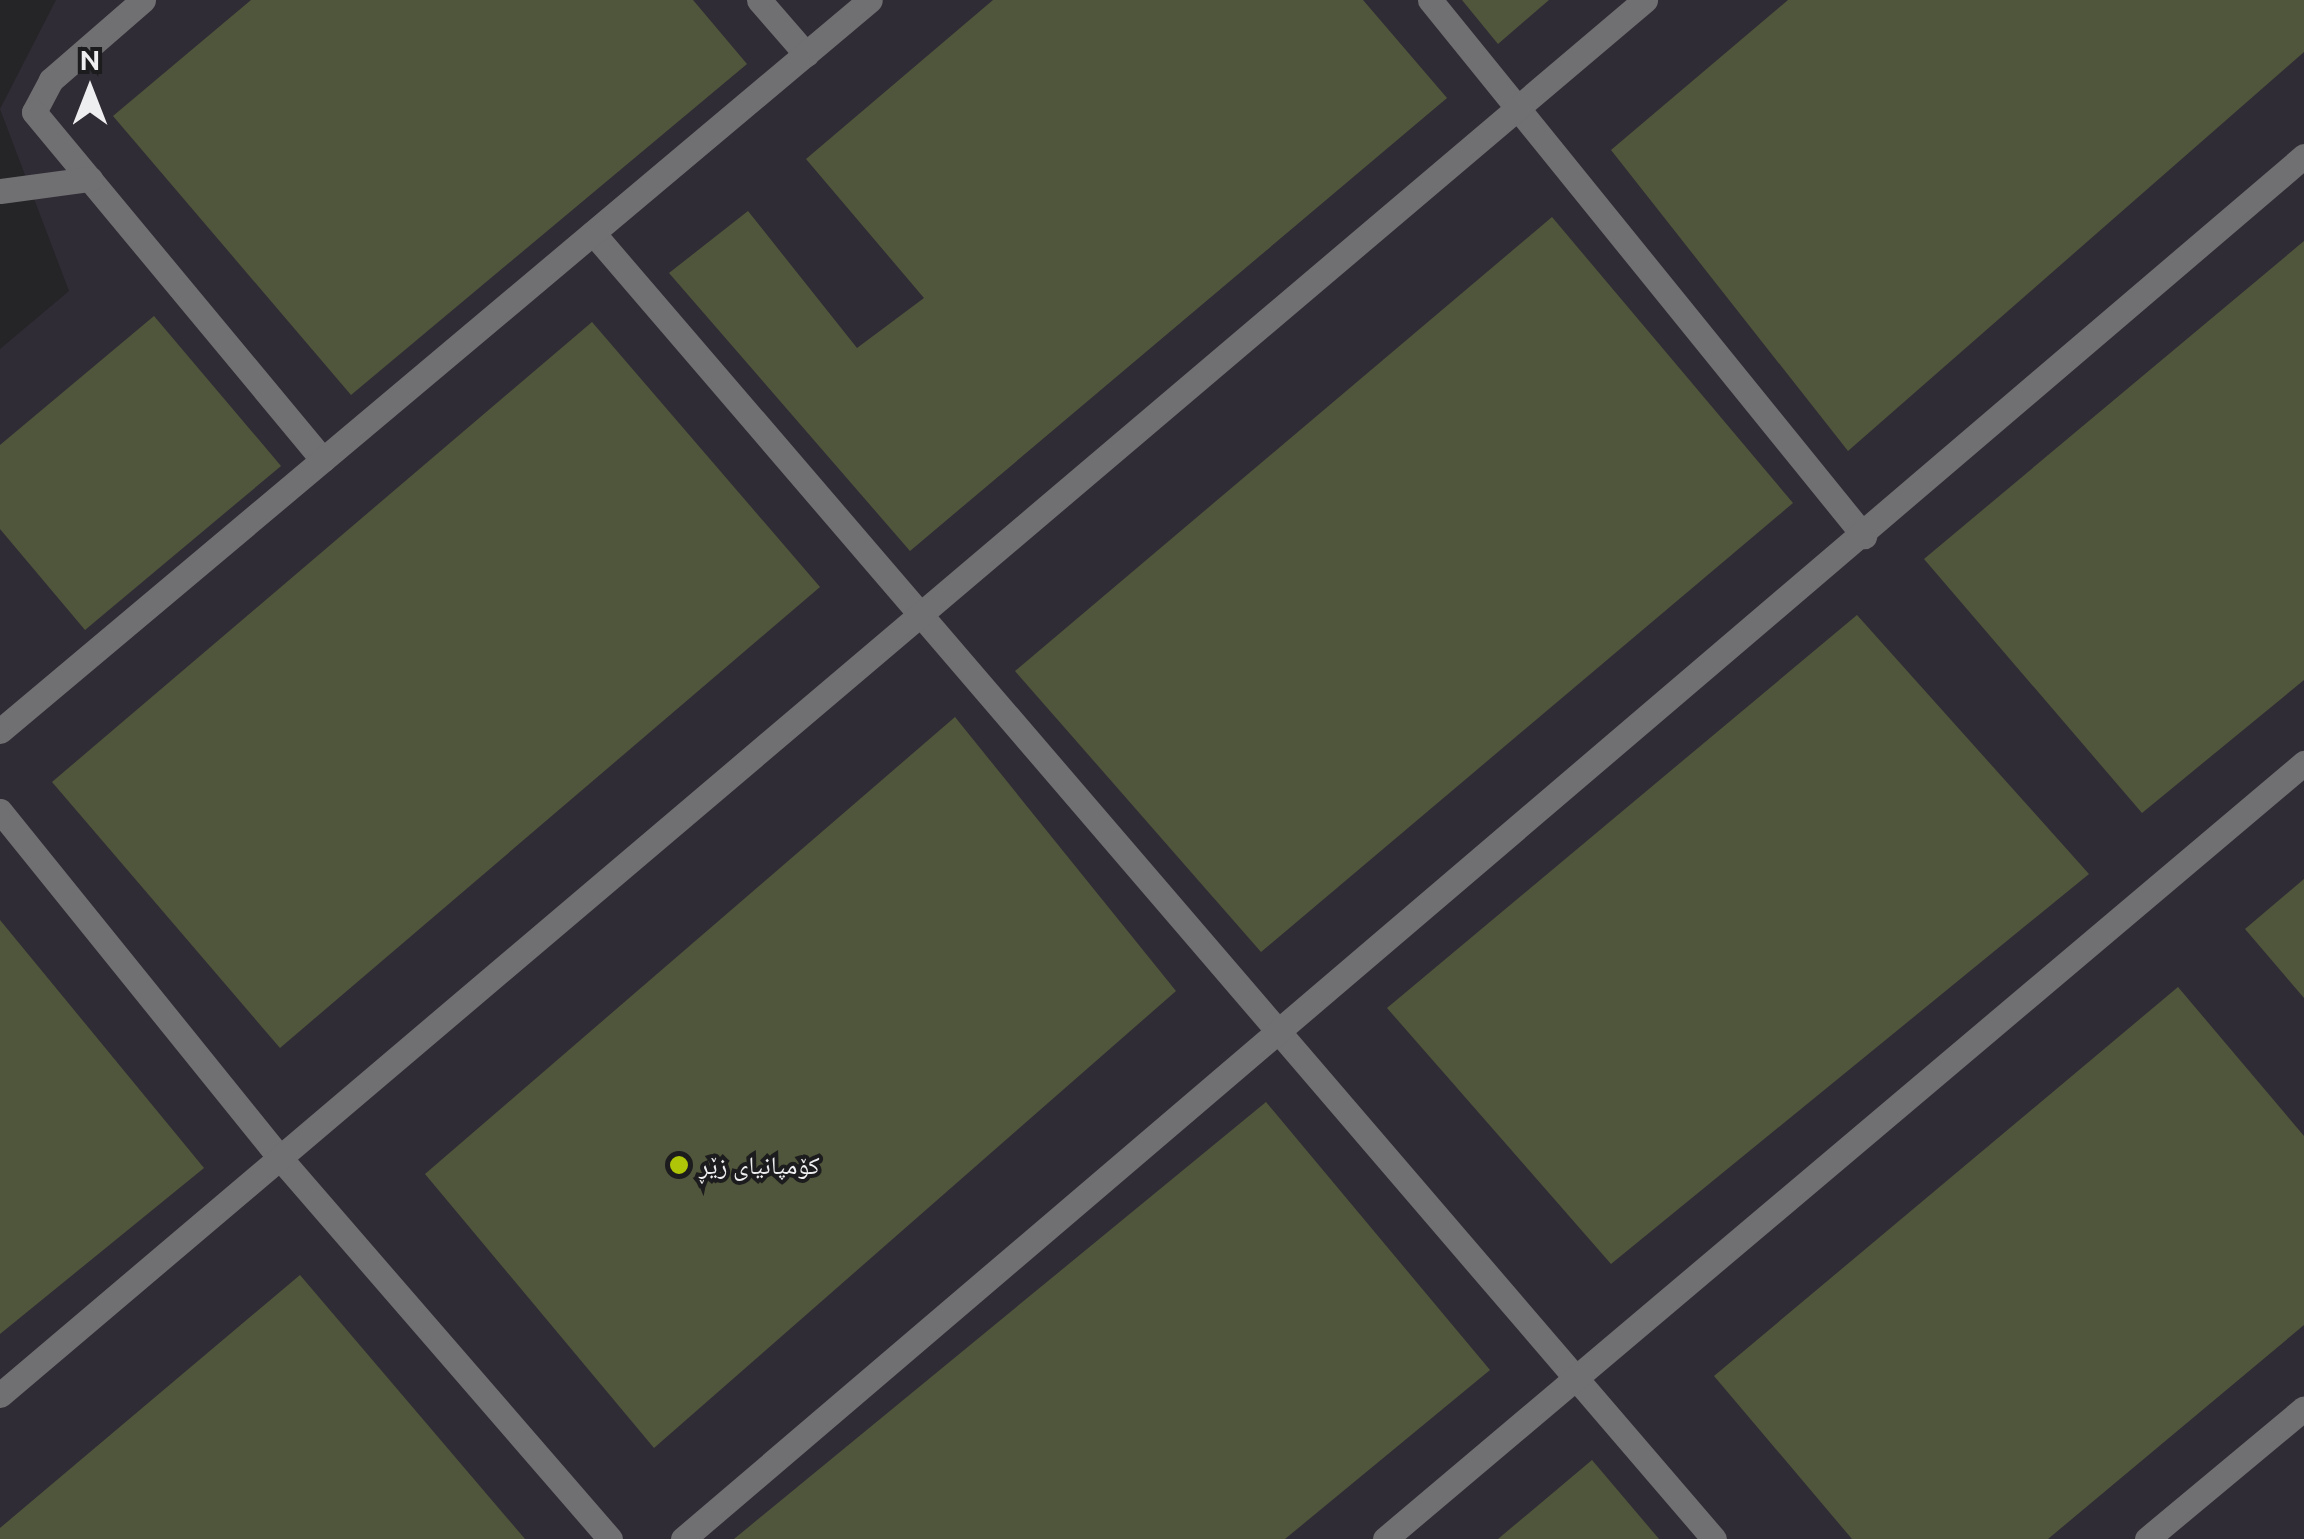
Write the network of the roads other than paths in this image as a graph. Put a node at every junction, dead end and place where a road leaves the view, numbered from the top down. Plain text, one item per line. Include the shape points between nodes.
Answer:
1 (142, 0) edge
2 (759, 0) edge
3 (870, 0) edge
4 (1430, 0) edge
5 (1644, 0) edge
6 (806, 54) junction
7 (1520, 106) junction
8 (2304, 156) edge
9 (90, 179) junction
10 (0, 192) edge
11 (593, 233) junction
12 (323, 460) junction
13 (1864, 536) junction
14 (920, 614) junction
15 (0, 731) edge
16 (2304, 763) edge
17 (0, 811) edge
18 (1280, 1034) junction
19 (280, 1158) junction
20 (1574, 1377) junction
21 (0, 1395) edge
22 (2304, 1408) edge
23 (610, 1539) edge
24 (682, 1539) edge
25 (1385, 1539) edge
26 (1714, 1539) edge
27 (2147, 1539) edge

1 - 9 lane via 51,80 34,112
2 - 6 lane
3 - 6 lane
4 - 7 lane
5 - 7 lane
6 - 11 lane
7 - 13 lane
7 - 14 lane
8 - 13 lane
9 - 10 lane
9 - 12 lane
11 - 12 lane
11 - 14 lane
12 - 15 lane
13 - 18 lane
14 - 18 lane
14 - 19 lane
16 - 20 lane
17 - 19 lane
18 - 20 lane
18 - 24 lane
19 - 21 lane
19 - 23 lane
20 - 25 lane
20 - 26 lane
22 - 27 lane

